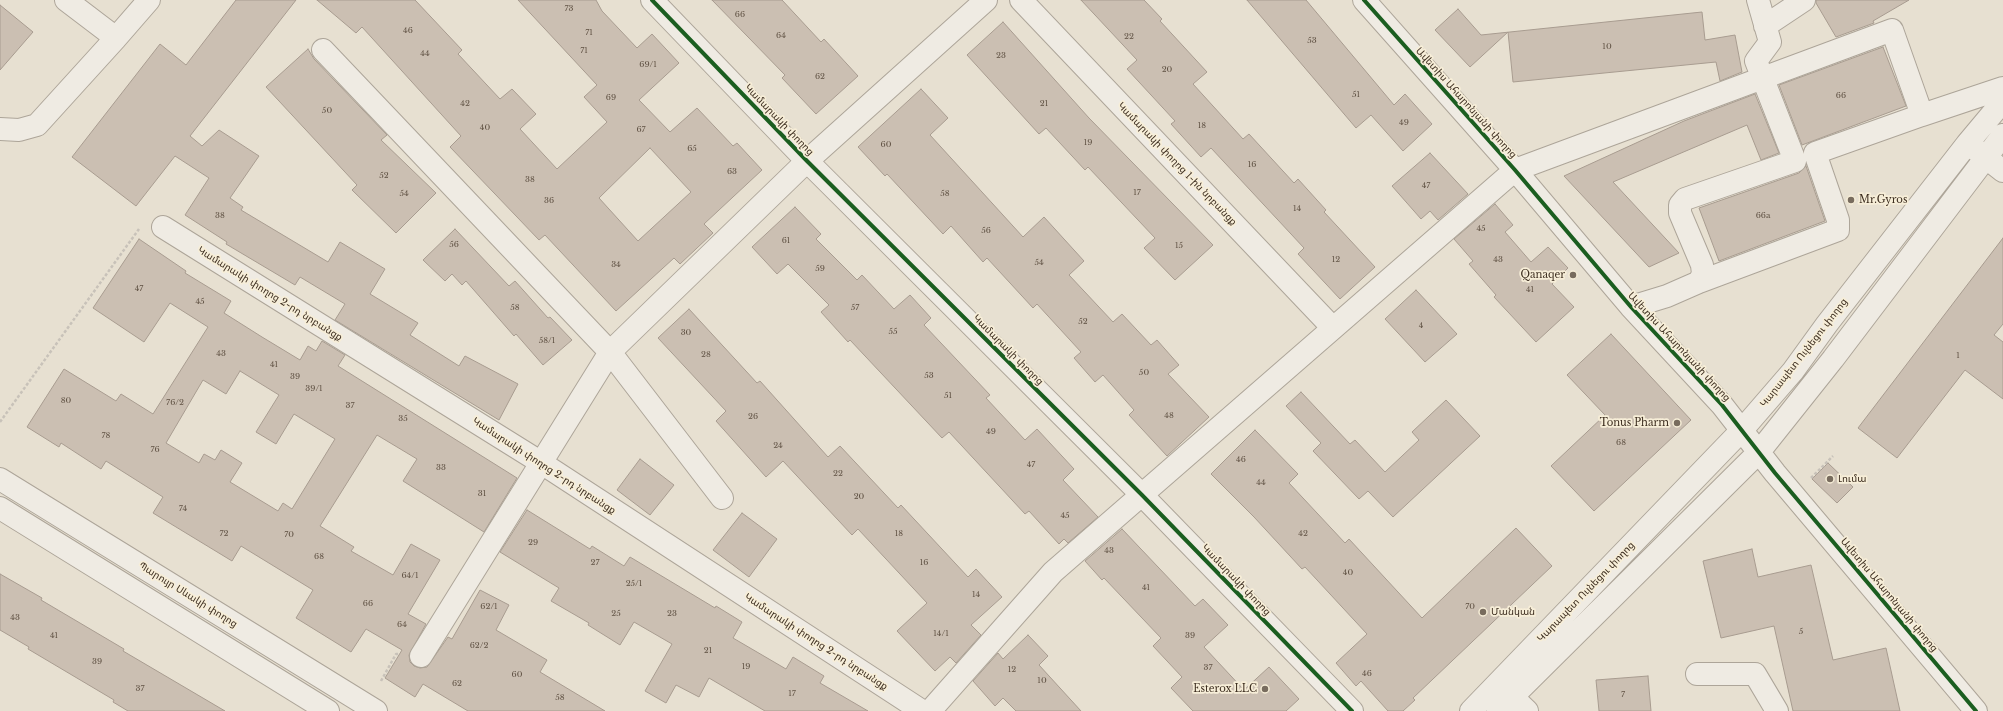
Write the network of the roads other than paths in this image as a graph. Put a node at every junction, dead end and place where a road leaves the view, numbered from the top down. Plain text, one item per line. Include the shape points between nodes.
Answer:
1 (66, 0) edge
2 (149, 0) edge
3 (652, 0) edge
4 (986, 0) edge
5 (1021, 0) edge
6 (1364, 0) edge
7 (1758, 0) edge
8 (1804, 0) edge
9 (1765, 26) junction
10 (116, 38) junction
11 (323, 50) dead end
12 (1762, 79) junction
13 (2003, 88) edge
14 (2003, 101) edge
15 (1922, 115) junction
16 (0, 129) edge
17 (2003, 134) edge
18 (1967, 144) junction
19 (1815, 153) junction
20 (1986, 157) junction
21 (807, 161) junction
22 (1795, 161) junction
23 (1515, 170) junction
24 (2003, 171) edge
25 (163, 227) road end
26 (1700, 282) junction
27 (1631, 307) junction
28 (1332, 327) junction
29 (610, 352) junction
30 (1742, 430) junction
31 (1759, 452) junction
32 (540, 462) junction
33 (0, 479) edge
34 (1142, 495) junction
35 (722, 498) dead end
36 (0, 508) edge
37 (421, 656) dead end
38 (1697, 674) dead end
39 (1509, 701) edge
40 (328, 711) edge
41 (376, 711) edge
42 (922, 711) edge
43 (930, 711) edge
44 (1352, 711) edge
45 (1472, 711) edge
46 (1777, 711) edge
47 (1976, 711) edge

1 - 10 street
2 - 10 street
3 - 21 street, Կամարակի փողոց
4 - 21 street
5 - 28 street, Կամարակի փողոց 1-ին նրբանցք
6 - 23 street, Ավետիս Ահարոնյանի փողոց
7 - 9 street
8 - 9 street
9 - 12 street via 1770,42 1756,61
10 - 16 street via 37,125 19,130
11 - 29 street
12 - 15 street via 1892,30
12 - 22 street
12 - 23 street via 1533,161
13 - 15 street
14 - 18 street, Կարապետ Ուլնեցու փողոց
15 - 19 street
17 - 20 street, Կարապետ Ուլնեցու փողոց
18 - 20 street
18 - 30 street, Կարապետ Ուլնեցու փողոց via 1793,371
19 - 22 street
19 - 26 street via 1838,220 1838,230
20 - 24 street
20 - 31 street, Կարապետ Ուլնեցու փողոց
21 - 29 street
21 - 34 street, Կամարակի փողոց
22 - 26 street via 1685,199 1680,205 1680,213 1702,265 1703,274
23 - 27 street, Ավետիս Ահարոնյանի փողոց
23 - 28 street
25 - 32 street, Կամարակի փողոց 2-րդ նրբանցք
26 - 27 street
27 - 30 street, Ավետիս Ահարոնյանի փողոց
28 - 34 street
29 - 32 street
29 - 35 street
30 - 31 street, Ավետիս Ահարոնյանի փողոց
30 - 39 street, Կարապետ Ուլնեցու փողոց
31 - 39 street, Կարապետ Ուլնեցու փողոց
31 - 47 street, Ավետիս Ահարոնյանի փողոց
32 - 37 street
32 - 42 street, Կամարակի փողոց 2-րդ նրբանցք
33 - 41 street, Պարույր Սևակի փողոց
34 - 43 street via 1053,572
34 - 44 street, Կամարակի փողոց
36 - 40 street
38 - 46 street via 1755,674
39 - 45 street, Կարապետ Ուլնեցու փողոց

